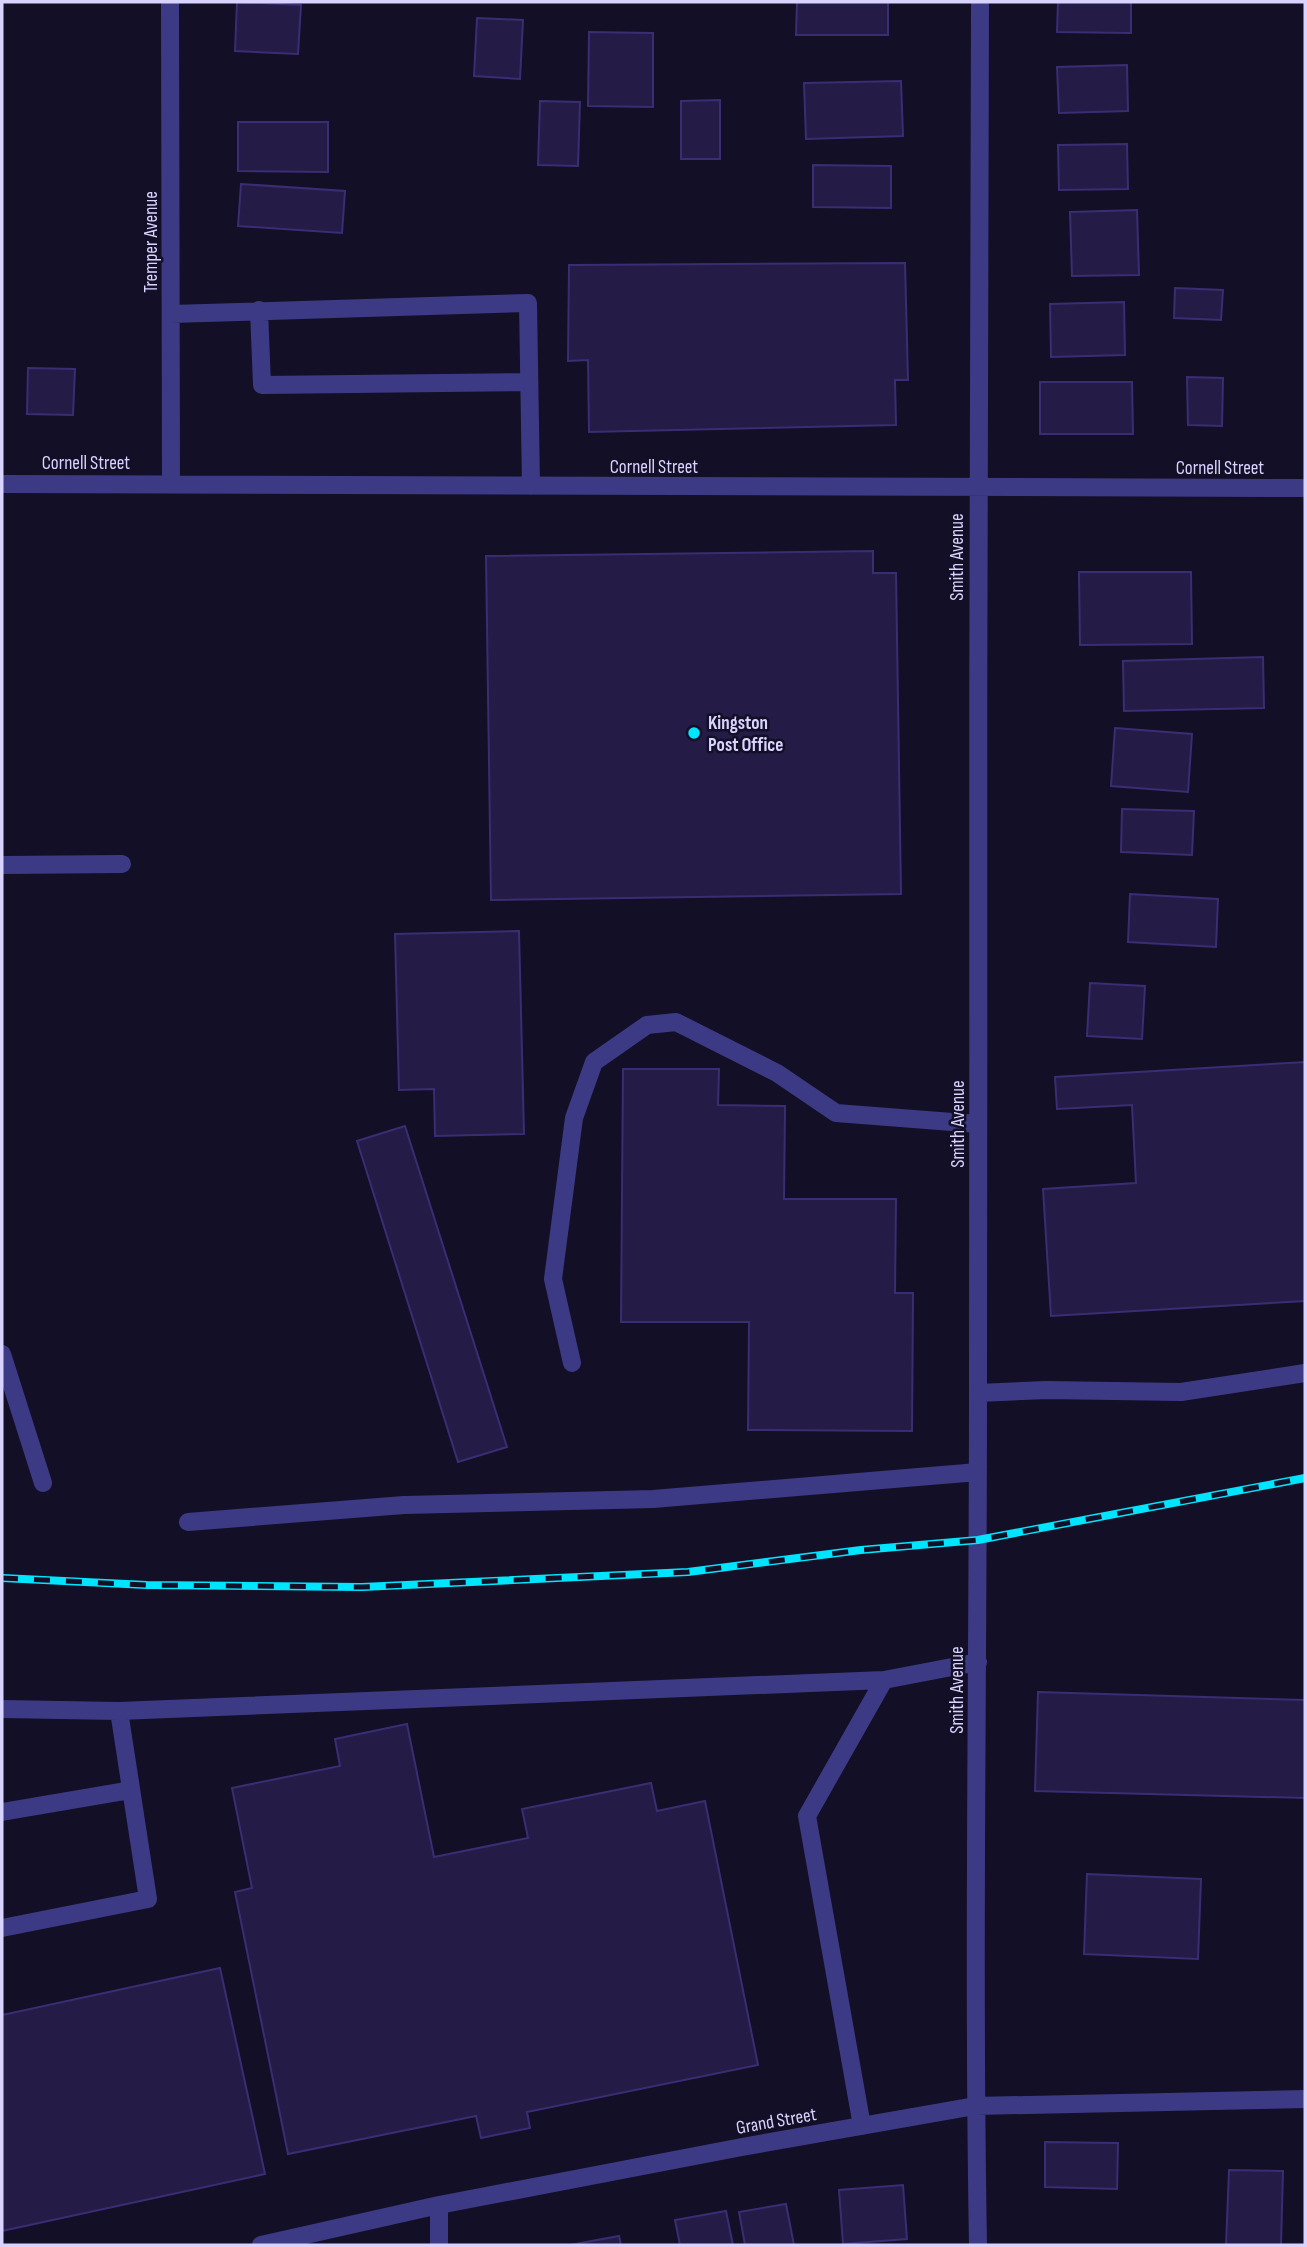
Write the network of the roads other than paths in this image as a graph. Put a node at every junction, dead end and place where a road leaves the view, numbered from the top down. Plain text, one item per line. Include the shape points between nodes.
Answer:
1 (170, 2) edge
2 (980, 2) edge
3 (259, 310) junction
4 (171, 314) junction
5 (528, 382) junction
6 (171, 483) junction
7 (2, 484) edge
8 (531, 486) junction
9 (977, 488) junction
10 (1305, 488) edge
11 (122, 864) dead end
12 (2, 865) edge
13 (978, 1124) junction
14 (2, 1354) edge
15 (572, 1363) dead end
16 (1305, 1373) edge
17 (978, 1392) junction
18 (978, 1472) junction
19 (43, 1483) dead end
20 (188, 1522) dead end
21 (978, 1662) junction
22 (884, 1680) junction
23 (2, 1709) edge
24 (119, 1710) junction
25 (131, 1790) junction
26 (2, 1812) edge
27 (2, 1928) edge
28 (1305, 2099) edge
29 (975, 2106) junction
30 (862, 2126) junction
31 (439, 2205) junction
32 (270, 2244) edge
33 (439, 2245) edge
34 (978, 2245) edge

1 - 4 street, Tremper Avenue
2 - 9 street, Smith Avenue
3 - 4 street
3 - 5 street via 262,385
3 - 5 street via 528,303
4 - 6 street, Tremper Avenue
5 - 8 street
6 - 7 street, Cornell Street
6 - 8 street, Cornell Street
8 - 9 street, Cornell Street
9 - 10 street, Cornell Street
9 - 13 street, Smith Avenue
11 - 12 street
13 - 15 street via 836,1113 777,1073 676,1022 647,1024 594,1062 574,1118 553,1279
13 - 17 street, Smith Avenue
14 - 19 street
16 - 17 street via 1181,1392
17 - 18 street, Smith Avenue
18 - 20 street via 653,1499 404,1505
18 - 21 street, Smith Avenue
21 - 22 street
21 - 29 street, Smith Avenue
22 - 24 street
22 - 30 street via 807,1816
23 - 24 street
24 - 25 street
25 - 26 street
25 - 27 street via 148,1899
28 - 29 street, Grand Street
29 - 30 street, Grand Street
29 - 34 street, Smith Avenue
30 - 31 street, Grand Street
31 - 32 street, Grand Street
31 - 33 street

